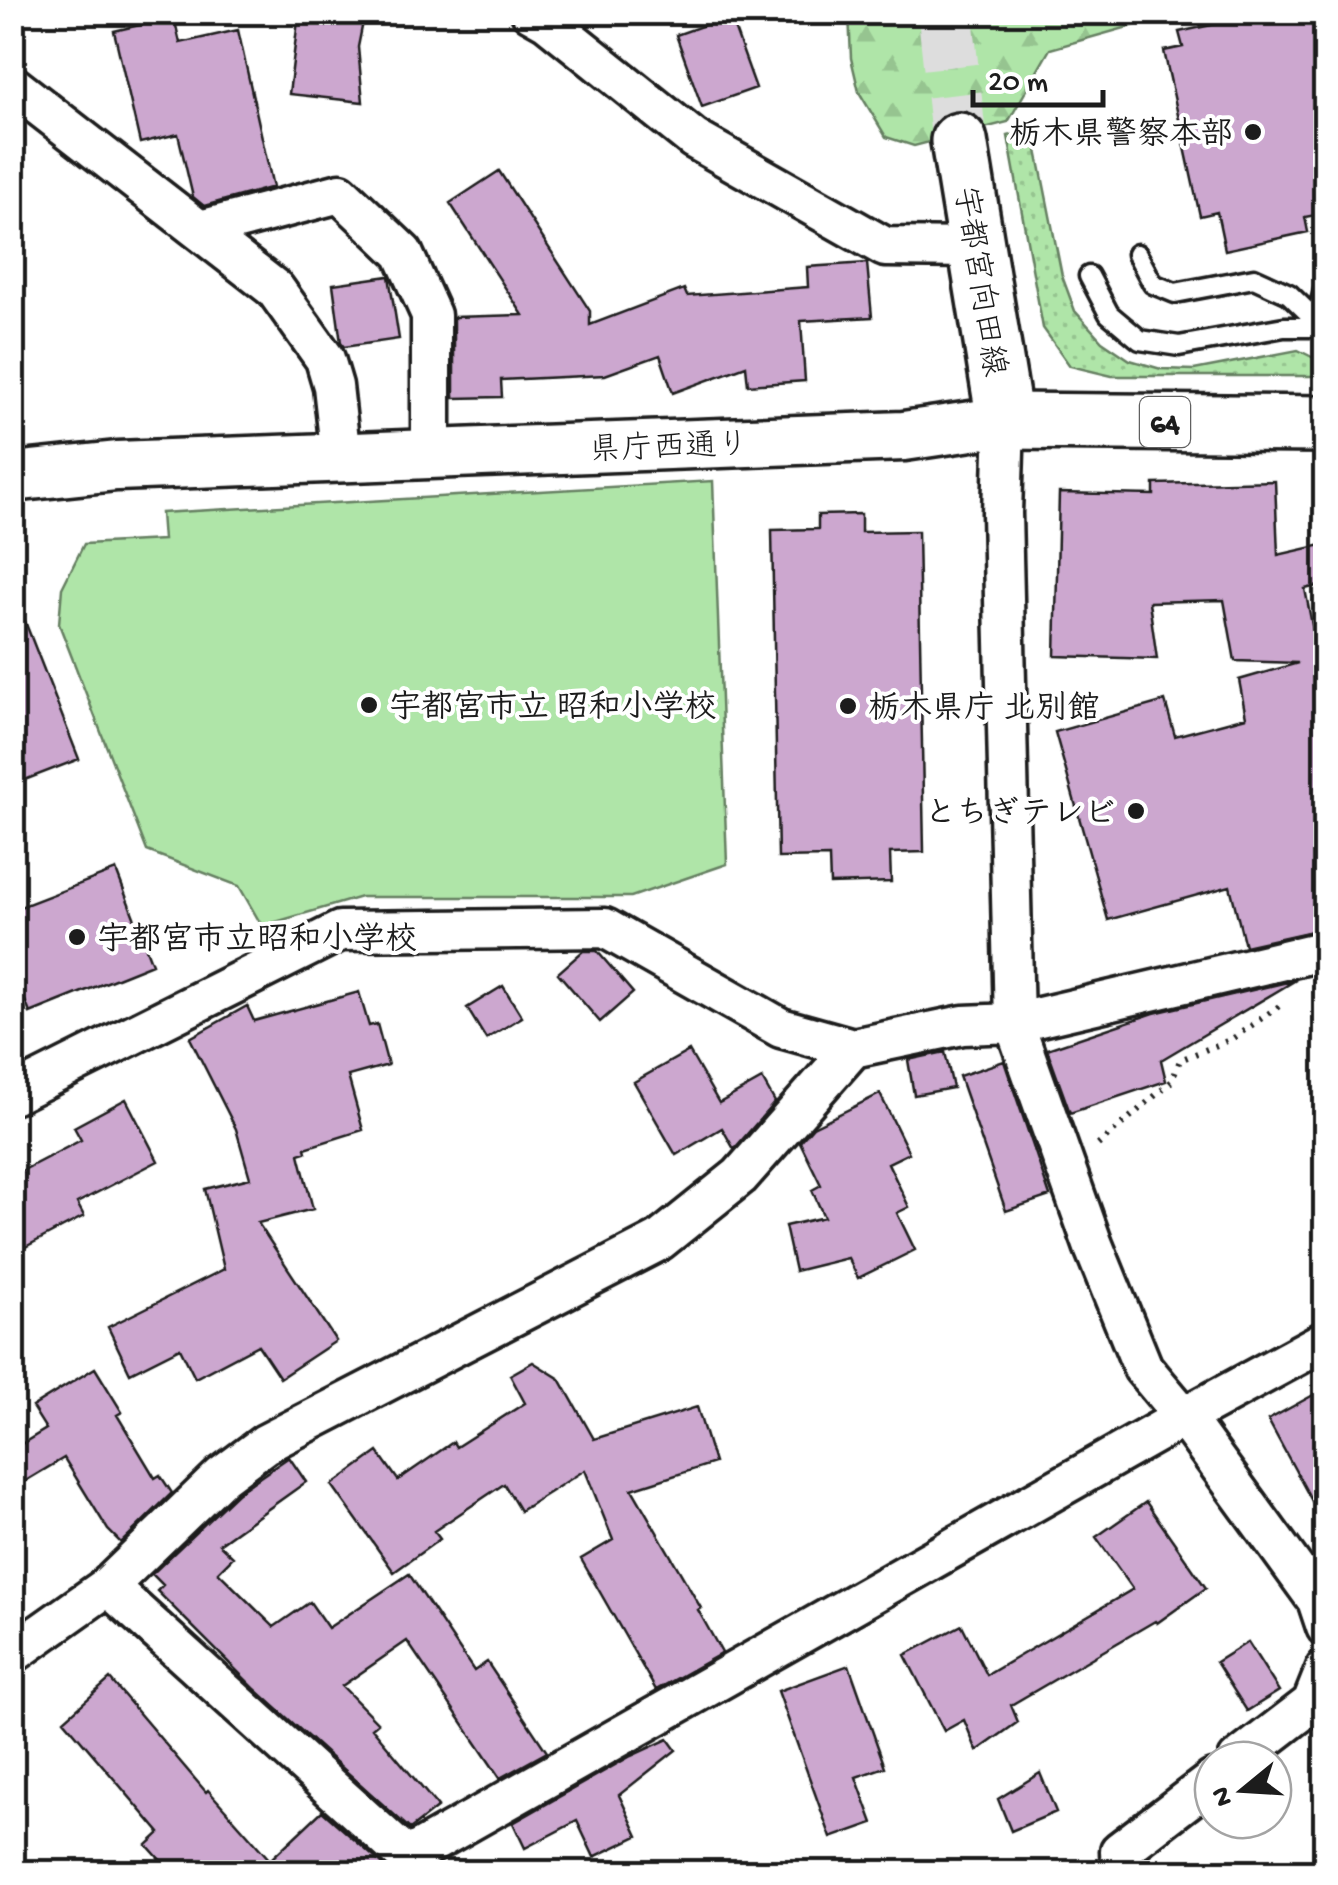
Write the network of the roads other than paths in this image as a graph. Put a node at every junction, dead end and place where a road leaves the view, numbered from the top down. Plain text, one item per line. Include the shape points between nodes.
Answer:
1 (543, 15) edge
2 (12, 86) edge
3 (959, 141) tunnel mouth
4 (200, 230) junction
5 (976, 248) junction
6 (1138, 254) dead end
7 (1088, 276) dead end
8 (1326, 283) edge
9 (1324, 330) edge
10 (1005, 421) junction
11 (1326, 424) edge
12 (431, 454) junction
13 (341, 458) junction
14 (12, 476) edge
15 (1326, 950) edge
16 (1014, 1023) junction
17 (853, 1048) junction
18 (12, 1095) edge
19 (1326, 1340) edge
20 (1184, 1417) junction
21 (108, 1586) junction
22 (1326, 1627) edge
23 (12, 1654) edge
24 (1326, 1668) edge
25 (1264, 1740) edge
26 (1193, 1795) edge
27 (1121, 1872) edge

1 - 5 street via 694,140 885,247
2 - 4 street
3 - 5 main road, 宇都宮向田線
4 - 12 street via 340,193 403,253 431,316
4 - 13 street via 274,289 325,359
5 - 10 main road, 宇都宮向田線
6 - 9 lane via 1153,284 1175,293 1254,278 1289,294
7 - 9 lane via 1109,314 1140,340 1179,346 1284,327
8 - 9 lane via 1320,306
10 - 11 main road, 県庁西通り / 64
10 - 12 street, 県庁西通り via 904,436
10 - 16 street
12 - 13 street, 県庁西通り
13 - 14 street, 県庁西通り
15 - 16 street
16 - 17 street via 963,1025
16 - 20 street via 1144,1368
17 - 18 street via 782,1028 605,928 340,931
17 - 21 street via 740,1176 660,1241 265,1444 222,1476
19 - 20 street
20 - 21 street via 407,1857
20 - 22 street via 1317,1600
21 - 23 street
24 - 25 street via 1312,1703
26 - 27 street via 1120,1852

